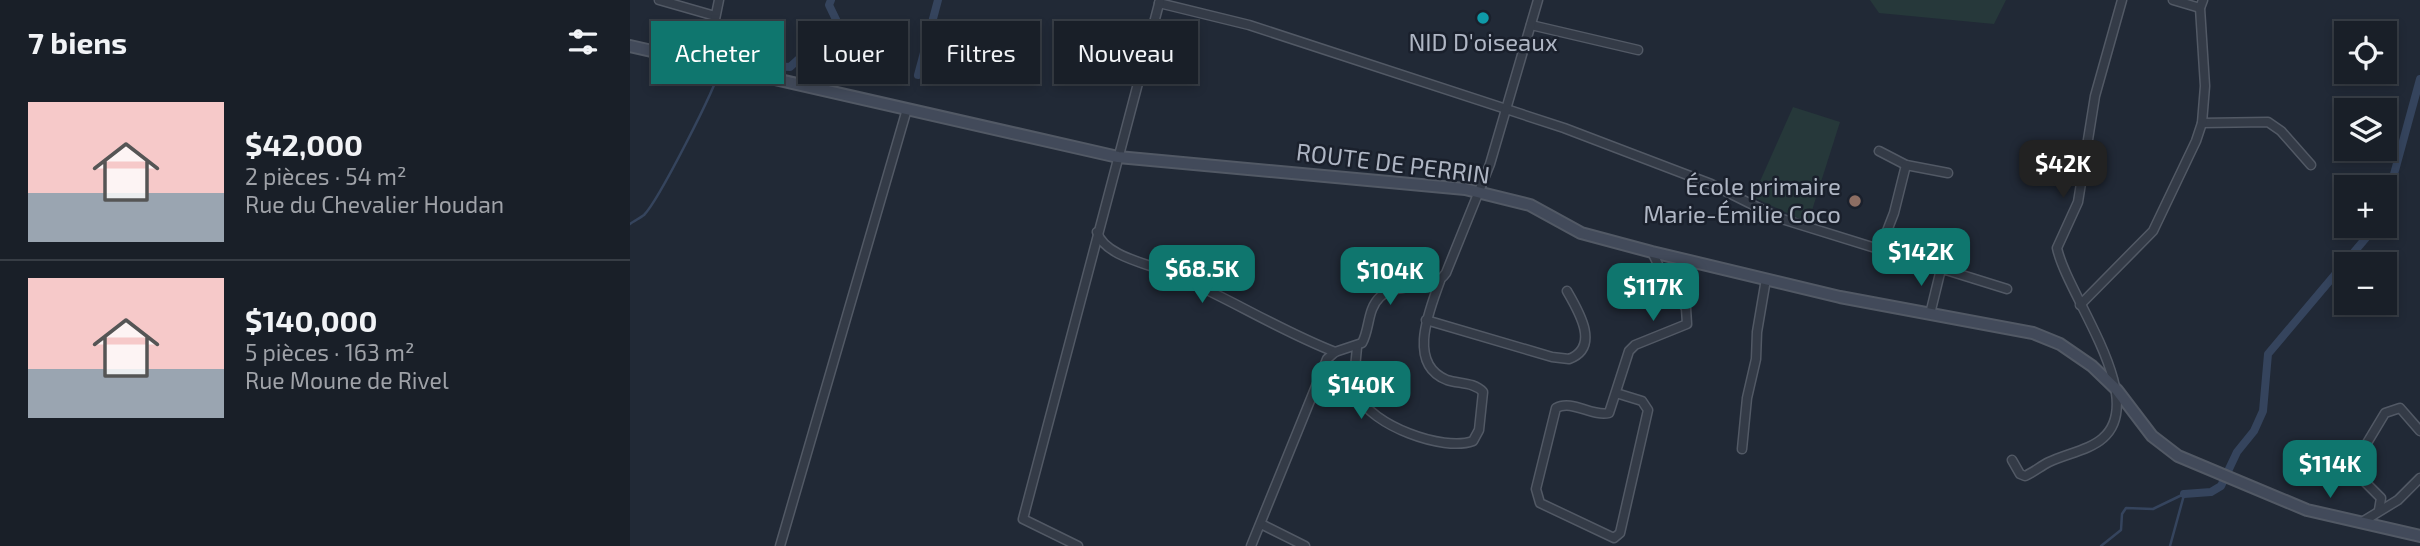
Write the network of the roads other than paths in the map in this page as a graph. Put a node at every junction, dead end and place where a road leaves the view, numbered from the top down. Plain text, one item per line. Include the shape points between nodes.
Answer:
1 (659, 0) edge
2 (719, 0) edge
3 (1538, 0) edge
4 (2122, 0) edge
5 (2173, 0) edge
6 (1159, 2) edge
7 (2202, 4) edge
8 (715, 16) junction
9 (715, 21) edge
10 (1531, 25) junction
11 (630, 46) edge
12 (1638, 50) dead end
13 (651, 51) edge
14 (784, 81) edge
15 (906, 109) junction
16 (1506, 109) junction
17 (2202, 123) junction
18 (1879, 150) dead end
19 (1118, 157) junction
20 (1906, 165) junction
21 (2311, 165) dead end
22 (1948, 173) dead end
23 (1478, 192) junction
24 (1097, 232) junction
25 (1957, 235) dead end
26 (1880, 249) junction
27 (1652, 252) junction
28 (1943, 269) junction
29 (1766, 279) junction
30 (1440, 281) junction
31 (2007, 289) dead end
32 (1567, 291) dead end
33 (2080, 305) junction
34 (1930, 314) junction
35 (1426, 320) junction
36 (1357, 347) junction
37 (1335, 352) junction
38 (2117, 390) junction
39 (1616, 393) junction
40 (2420, 431) edge
41 (1742, 449) dead end
42 (2012, 460) dead end
43 (2420, 478) edge
44 (2379, 510) junction
45 (2362, 522) junction
46 (1261, 524) junction
47 (2420, 536) edge
48 (780, 546) edge
49 (1078, 546) edge
50 (1251, 546) edge
51 (1305, 546) edge

1 - 8 street
2 - 8 street
3 - 10 street
4 - 33 street via 2095,96 2078,202 2057,246
5 - 7 street
6 - 16 street via 1250,25
6 - 19 street
7 - 17 street
8 - 9 street
10 - 12 street
10 - 16 street
11 - 13 main road, ROUTE DE PERRIN
14 - 15 main road, ROUTE DE PERRIN
15 - 19 main road, ROUTE DE PERRIN
15 - 48 street
16 - 23 street
16 - 26 street via 1711,184 1779,218
17 - 21 street via 2268,122
17 - 33 street via 2153,231
18 - 20 street
19 - 23 main road, ROUTE DE PERRIN
19 - 24 street
20 - 22 street
20 - 26 street
23 - 27 main road, ROUTE DE PERRIN via 1530,205 1581,233
23 - 30 street
24 - 37 street via 1101,242 1113,250 1175,274
24 - 49 street via 1023,519
25 - 28 street
26 - 28 street
27 - 29 main road, ROUTE DE PERRIN
27 - 39 street via 1686,308 1688,321 1682,328 1635,345 1624,363
28 - 31 street
28 - 34 street
29 - 34 main road, ROUTE DE PERRIN
29 - 41 street
30 - 35 street
30 - 36 street via 1384,294 1373,307 1366,335
32 - 35 street via 1586,333 1581,350 1569,359
33 - 38 street via 2113,370
34 - 38 main road, ROUTE DE PERRIN via 2015,328 2046,338 2092,366
35 - 36 street via 1425,351 1433,372 1479,388 1484,395 1478,434 1469,443 1417,436 1392,426 1371,410 1357,392
36 - 37 street
37 - 46 street via 1325,362
38 - 42 street via 2113,423 2101,440 2025,476
38 - 45 main road, ROUTE DE PERRIN via 2161,444 2219,475 2307,510
39 - 39 street via 1607,414 1566,405 1556,408 1535,495 1543,505 1614,538 1620,533 1648,410 1642,401
40 - 44 street via 2400,408 2393,408 2385,412 2355,463 2355,472 2381,498
43 - 44 street via 2398,500
44 - 45 street
45 - 47 main road, ROUTE DE PERRIN
46 - 50 street
46 - 51 street

